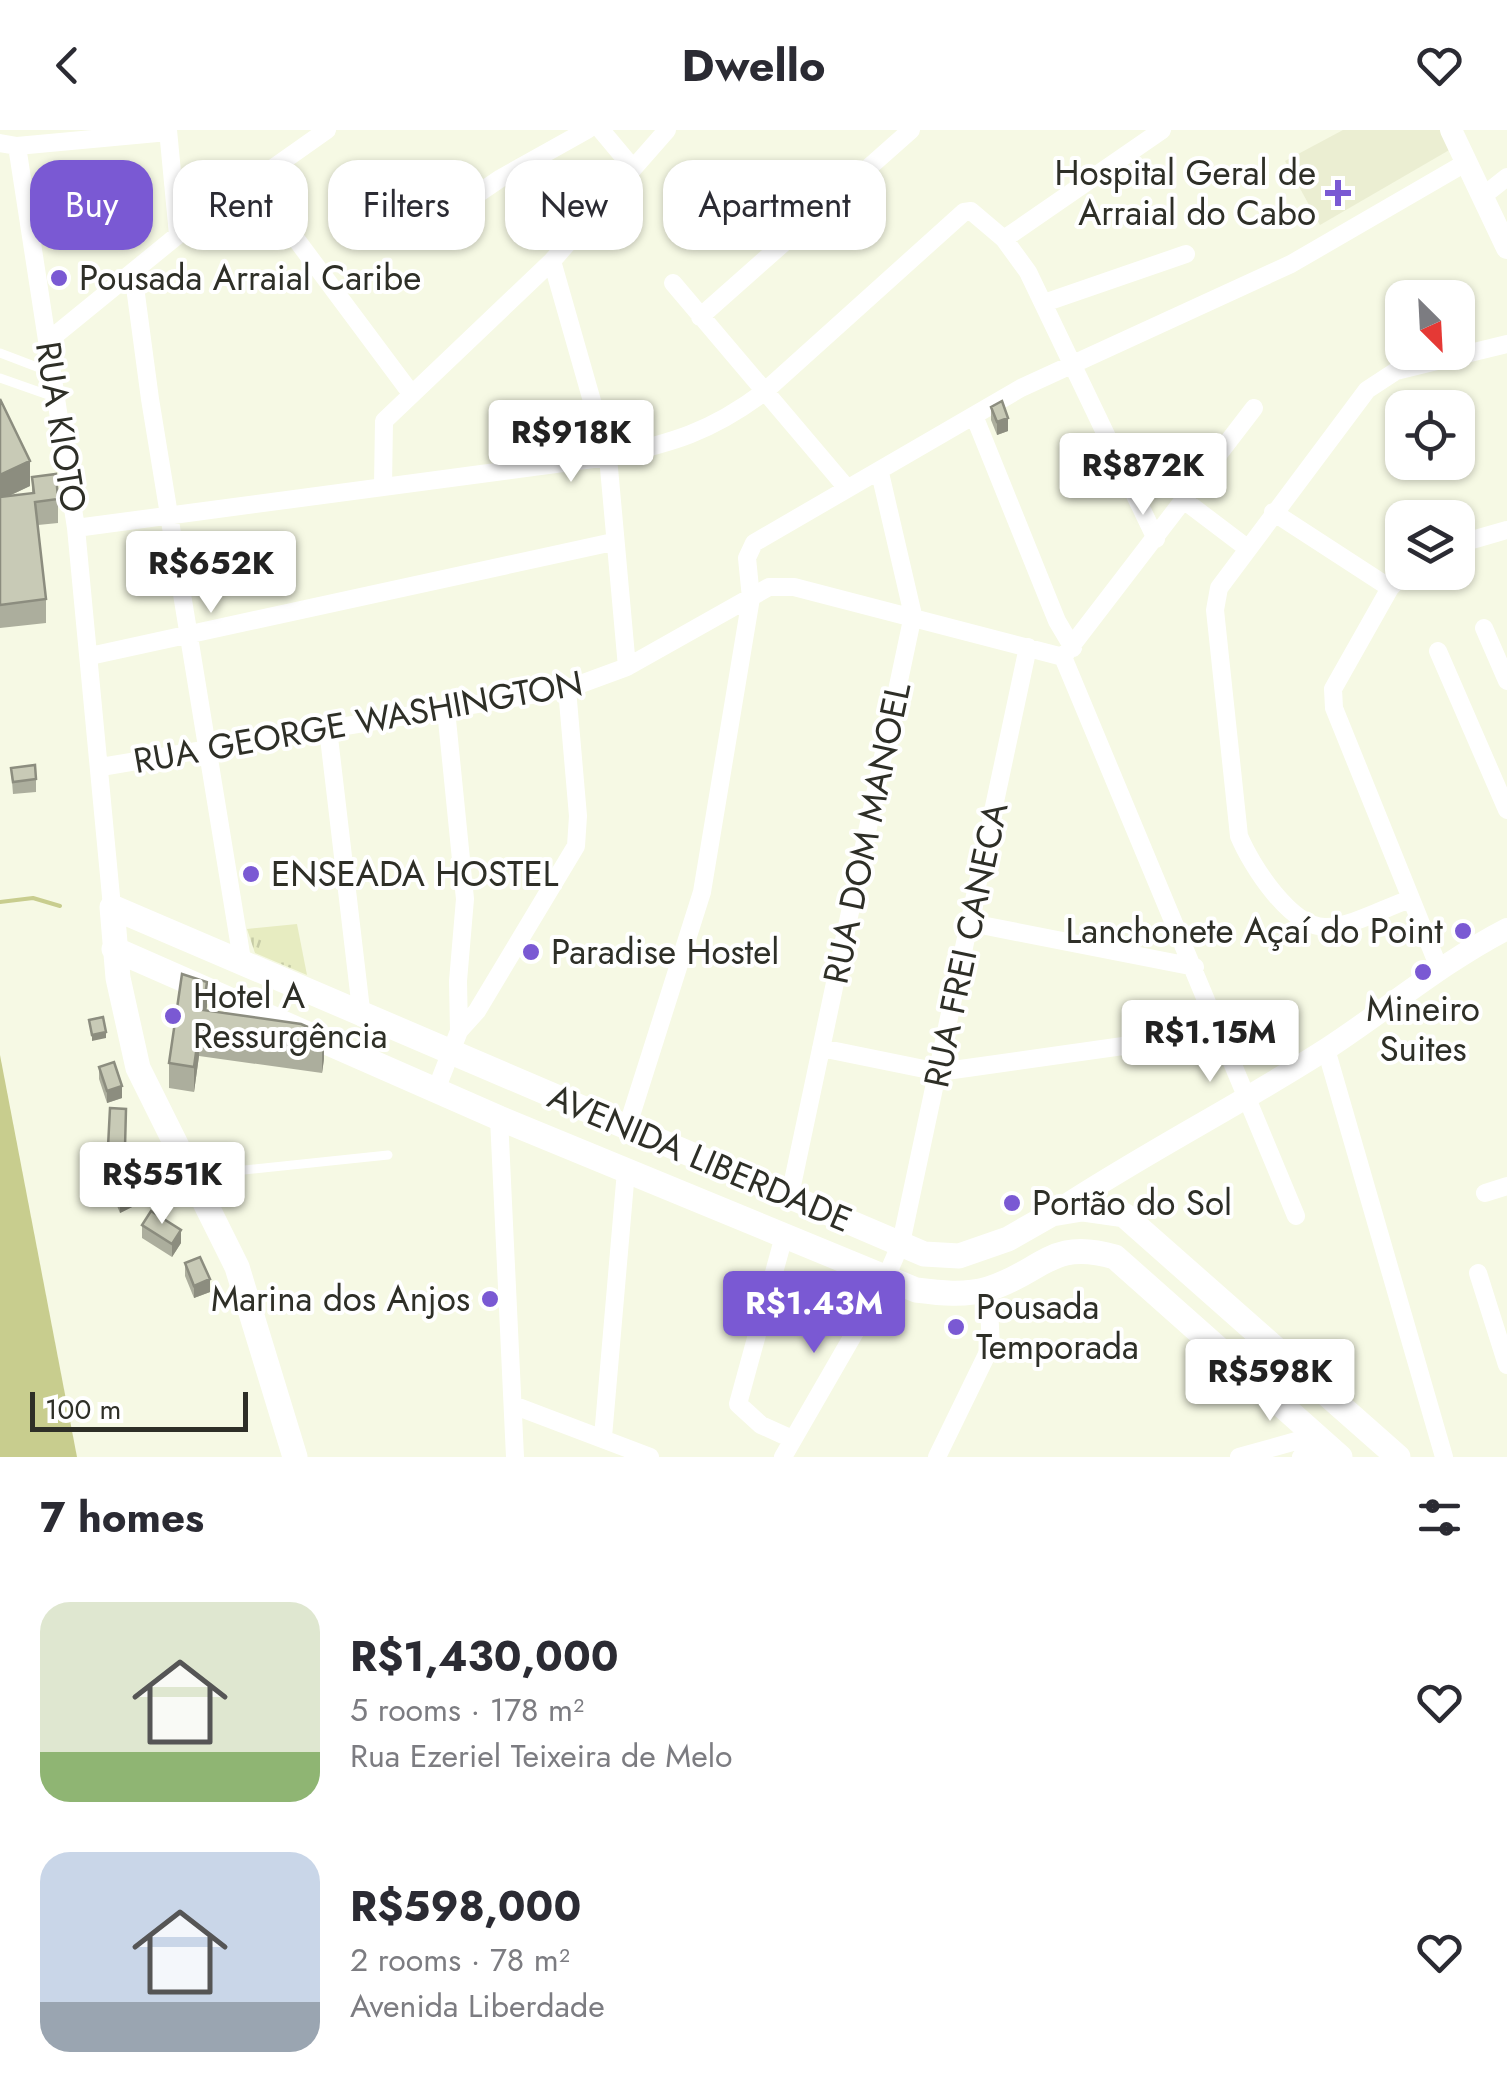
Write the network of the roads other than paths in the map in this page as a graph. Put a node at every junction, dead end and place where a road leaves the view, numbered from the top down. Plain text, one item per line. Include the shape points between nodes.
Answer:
1 (327, 130) edge
2 (587, 130) edge
3 (601, 130) edge
4 (667, 130) edge
5 (912, 130) edge
6 (1162, 130) edge
7 (1452, 130) edge
8 (168, 131) edge
9 (5, 140) edge
10 (288, 160) edge
11 (626, 160) edge
12 (639, 160) edge
13 (1467, 162) junction
14 (1507, 177) edge
15 (173, 183) edge
16 (485, 189) edge
17 (1483, 196) junction
18 (173, 239) edge
19 (1004, 239) junction
20 (1507, 248) edge
21 (305, 250) edge
22 (561, 250) edge
23 (1186, 254) dead end
24 (552, 261) junction
25 (133, 272) junction
26 (673, 284) dead end
27 (1044, 303) junction
28 (700, 317) junction
29 (48, 341) junction
30 (1507, 344) edge
31 (0, 352) edge
32 (1074, 360) junction
33 (53, 374) junction
34 (0, 378) edge
35 (410, 392) junction
36 (764, 392) junction
37 (56, 398) junction
38 (1254, 408) dead end
39 (975, 418) junction
40 (608, 456) junction
41 (880, 472) junction
42 (383, 486) junction
43 (846, 488) junction
44 (1185, 501) junction
45 (1272, 512) junction
46 (169, 514) junction
47 (76, 528) junction
48 (1507, 530) edge
49 (1156, 539) junction
50 (1475, 539) edge
51 (613, 542) junction
52 (1247, 548) junction
53 (1385, 585) edge
54 (1389, 590) edge
55 (751, 598) junction
56 (913, 615) junction
57 (1484, 628) dead end
58 (190, 636) junction
59 (1028, 647) junction
60 (1438, 651) dead end
61 (1068, 652) junction
62 (90, 656) junction
63 (627, 667) junction
64 (1507, 681) edge
65 (567, 689) junction
66 (446, 710) junction
67 (328, 729) junction
68 (209, 747) junction
69 (101, 767) junction
70 (1507, 810) edge
71 (1408, 900) junction
72 (112, 907) junction
73 (971, 922) junction
74 (1507, 928) edge
75 (114, 949) junction
76 (243, 966) junction
77 (1195, 967) junction
78 (1439, 968) junction
79 (458, 981) junction
80 (488, 993) junction
81 (362, 1018) junction
82 (1222, 1032) junction
83 (454, 1042) junction
84 (821, 1048) junction
85 (1326, 1050) junction
86 (939, 1072) junction
87 (436, 1090) junction
88 (1248, 1094) junction
89 (499, 1118) junction
90 (627, 1128) junction
91 (388, 1155) dead end
92 (1122, 1167) junction
93 (626, 1171) junction
94 (190, 1176) junction
95 (1507, 1186) edge
96 (1485, 1194) dead end
97 (790, 1195) junction
98 (1052, 1214) junction
99 (1124, 1215) junction
100 (1296, 1216) dead end
101 (784, 1236) junction
102 (901, 1243) junction
103 (1478, 1273) dead end
104 (885, 1280) junction
105 (988, 1289) junction
106 (1507, 1365) edge
107 (513, 1405) junction
108 (604, 1437) junction
109 (792, 1440) junction
110 (1321, 1450) edge
111 (295, 1457) edge
112 (514, 1457) edge
113 (650, 1457) edge
114 (782, 1457) edge
115 (938, 1457) edge
116 (1239, 1457) edge
117 (1398, 1457) edge
118 (1444, 1457) edge

1 - 10 street
2 - 16 street
3 - 11 street
4 - 12 street
5 - 28 street
6 - 19 street
7 - 13 street
8 - 9 street
8 - 15 street
9 - 29 street, RUA KIOTO
13 - 17 street
13 - 32 street via 1292,264
14 - 17 street
17 - 20 street
18 - 25 street
19 - 27 street
19 - 36 street via 976,212 964,212
21 - 35 street
22 - 24 street
23 - 27 street
24 - 35 street
24 - 40 street
25 - 29 street
25 - 46 street
26 - 28 street
27 - 32 street
28 - 36 street
29 - 33 street, RUA KIOTO
30 - 45 street via 1396,371 1367,390
31 - 33 lane
32 - 39 street
32 - 49 street
33 - 37 street, RUA KIOTO
34 - 37 lane
35 - 42 street via 384,421
36 - 40 street via 685,440
36 - 43 street
37 - 47 street, RUA KIOTO
38 - 44 street
39 - 41 street
39 - 61 street
40 - 42 street
40 - 51 street
41 - 43 street
41 - 56 street, RUA DOM MANOEL
42 - 46 street
43 - 55 street via 754,543 747,558
44 - 49 street
44 - 52 street
45 - 52 street
45 - 53 street
46 - 47 street
46 - 58 street
47 - 62 street, RUA KIOTO
48 - 50 street
49 - 61 street
51 - 58 street
51 - 63 street
52 - 71 street via 1219,588 1215,610 1238,836 1251,864 1303,922 1328,928
54 - 71 street via 1333,689 1334,708
55 - 56 street, RUA GEORGE WASHINGTON via 769,587 794,586
55 - 63 street, RUA GEORGE WASHINGTON
55 - 90 street via 702,892
56 - 59 street, RUA GEORGE WASHINGTON
56 - 84 street, RUA DOM MANOEL
57 - 64 street
58 - 62 street
58 - 68 street
59 - 61 street, RUA GEORGE WASHINGTON
59 - 73 street, RUA FREI CANECA
60 - 70 street
61 - 77 street
62 - 69 street, RUA KIOTO
63 - 65 street, RUA GEORGE WASHINGTON
65 - 66 street, RUA GEORGE WASHINGTON
65 - 80 street via 576,846
66 - 67 street, RUA GEORGE WASHINGTON
66 - 79 street via 465,899
67 - 68 street, RUA GEORGE WASHINGTON
67 - 81 street
68 - 69 street, RUA GEORGE WASHINGTON
68 - 76 street
69 - 72 street, RUA KIOTO
71 - 78 street
72 - 75 main road, RUA KIOTO
72 - 76 main road, AVENIDA LIBERDADE
73 - 77 street
73 - 86 street, RUA FREI CANECA
74 - 78 street
75 - 87 main road, AVENIDA LIBERDADE
75 - 94 main road, RUA KIOTO via 138,1068
76 - 81 main road, AVENIDA LIBERDADE
77 - 82 street
78 - 85 street
79 - 80 street
79 - 83 street
80 - 83 street
81 - 83 main road, AVENIDA LIBERDADE
82 - 86 street
82 - 88 street
83 - 87 street
83 - 90 main road, AVENIDA LIBERDADE
84 - 86 street
84 - 97 street, RUA DOM MANOEL
85 - 88 street
85 - 118 street
86 - 102 street, RUA FREI CANECA
87 - 89 main road, AVENIDA LIBERDADE
88 - 92 street
88 - 100 street
89 - 93 main road, AVENIDA LIBERDADE
89 - 107 street
90 - 97 main road, AVENIDA LIBERDADE
91 - 94 lane
92 - 98 street
92 - 99 street via 1112,1183
93 - 101 main road, AVENIDA LIBERDADE
93 - 108 street
94 - 111 main road, RUA KIOTO via 237,1268
95 - 96 street
97 - 102 main road, AVENIDA LIBERDADE
98 - 99 main road, AVENIDA LIBERDADE via 1082,1209
98 - 102 main road, AVENIDA LIBERDADE via 959,1256 924,1254
99 - 117 main road
101 - 104 main road, AVENIDA LIBERDADE
101 - 109 street via 738,1404 760,1425
102 - 104 street, RUA FREI CANECA
103 - 106 street
104 - 105 main road, AVENIDA LIBERDADE via 951,1294
104 - 109 street, RUA FREI CANECA
105 - 110 main road, AVENIDA LIBERDADE via 1057,1254 1085,1248 1115,1257
105 - 115 street via 991,1346
107 - 108 street
107 - 112 street
108 - 113 street
109 - 114 street, RUA FREI CANECA
110 - 116 street

